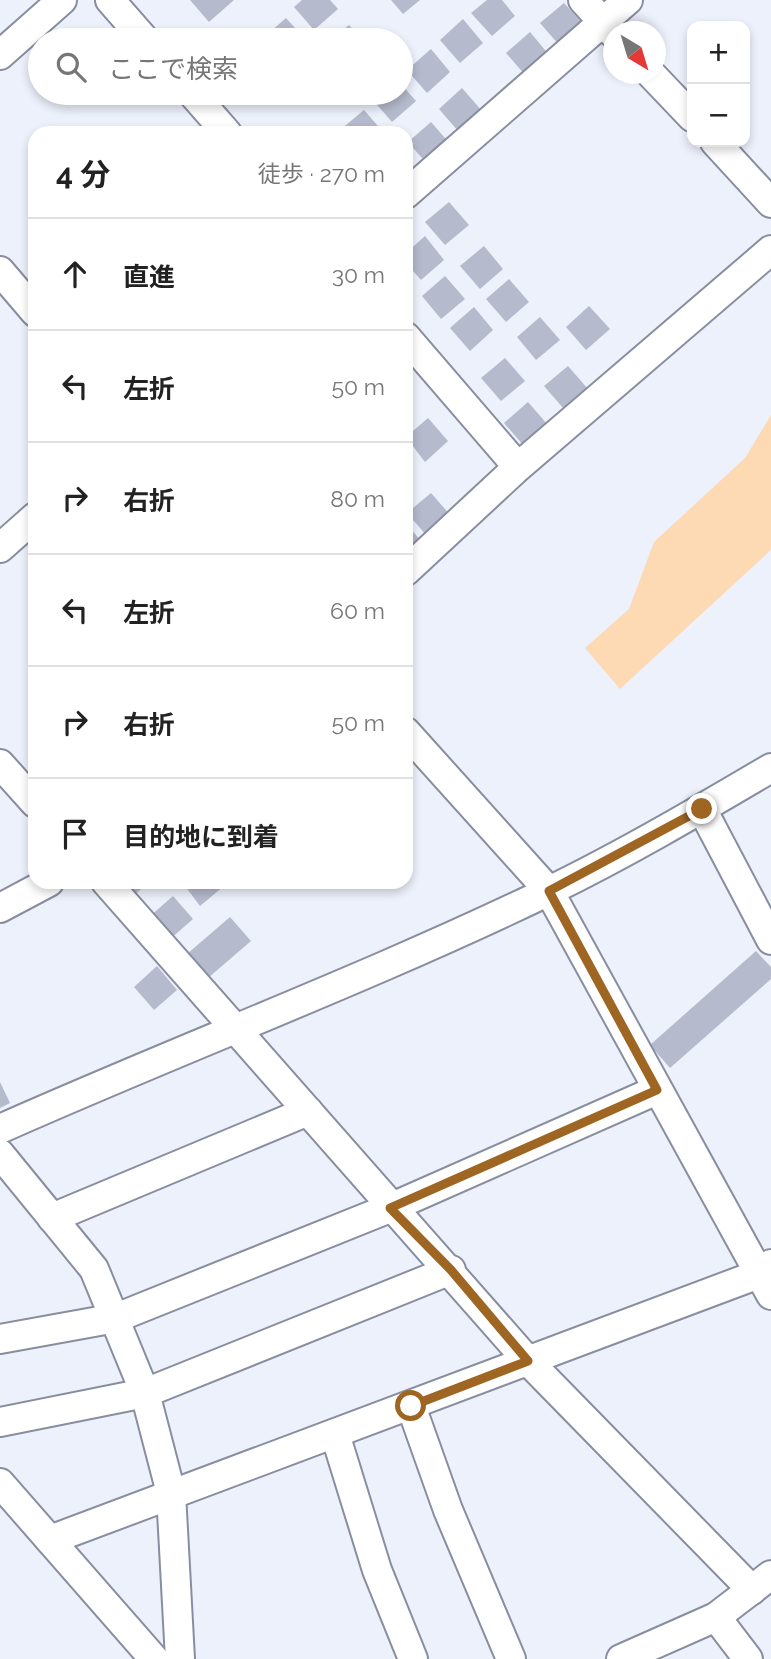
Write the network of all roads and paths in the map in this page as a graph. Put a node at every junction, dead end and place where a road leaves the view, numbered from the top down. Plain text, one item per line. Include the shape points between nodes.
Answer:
1 (62, 0) edge
2 (110, 0) edge
3 (583, 0) edge
4 (628, 0) edge
5 (613, 21) edge
6 (603, 22) edge
7 (30, 28) edge
8 (134, 28) edge
9 (28, 30) edge
10 (603, 32) edge
11 (0, 54) edge
12 (661, 84) edge
13 (202, 105) edge
14 (687, 112) edge
15 (221, 126) edge
16 (720, 147) edge
17 (413, 188) edge
18 (771, 203) edge
19 (771, 250) edge
20 (0, 271) edge
21 (28, 304) edge
22 (413, 345) edge
23 (518, 467) junction
24 (28, 523) edge
25 (0, 548) edge
26 (413, 564) edge
27 (413, 740) edge
28 (0, 764) edge
29 (771, 768) edge
30 (28, 795) edge
31 (702, 809) junction
32 (36, 889) edge
33 (112, 889) edge
34 (549, 891) junction
35 (0, 908) edge
36 (771, 940) edge
37 (238, 1029) junction
38 (657, 1090) junction
39 (308, 1111) junction
40 (0, 1129) edge
41 (0, 1154) edge
42 (390, 1208) junction
43 (52, 1217) junction
44 (451, 1270) junction
45 (767, 1278) edge
46 (116, 1318) junction
47 (0, 1339) edge
48 (528, 1361) junction
49 (145, 1393) junction
50 (411, 1406) junction
51 (0, 1422) edge
52 (335, 1434) junction
53 (0, 1483) edge
54 (171, 1493) junction
55 (50, 1540) junction
56 (762, 1582) edge
57 (716, 1617) junction
58 (154, 1659) edge
59 (180, 1659) edge
60 (413, 1659) edge
61 (511, 1659) edge
62 (621, 1659) edge
63 (748, 1659) edge

1 - 7 street
2 - 8 street
3 - 6 street
4 - 5 street
9 - 11 street
10 - 17 street
12 - 14 street
13 - 15 street
16 - 18 street
19 - 23 street
20 - 21 street
22 - 23 street
23 - 26 street
24 - 25 street
27 - 34 street
28 - 30 street
29 - 31 street
31 - 34 street
31 - 36 street
32 - 35 street
33 - 37 street
34 - 37 street
34 - 38 street
37 - 39 street
37 - 40 street
38 - 42 street
38 - 45 street
39 - 42 street
39 - 43 street
41 - 43 street
42 - 44 street
42 - 46 street
43 - 46 street via 94,1269
44 - 48 street
44 - 49 street
45 - 48 street
46 - 47 street
46 - 49 street
48 - 50 street
48 - 56 street
49 - 51 street
49 - 54 street
50 - 52 street
50 - 61 street via 448,1510
52 - 54 street
52 - 60 street via 377,1570
53 - 55 street
54 - 55 street
54 - 59 street
55 - 58 street
56 - 57 street
57 - 62 street
57 - 63 street

